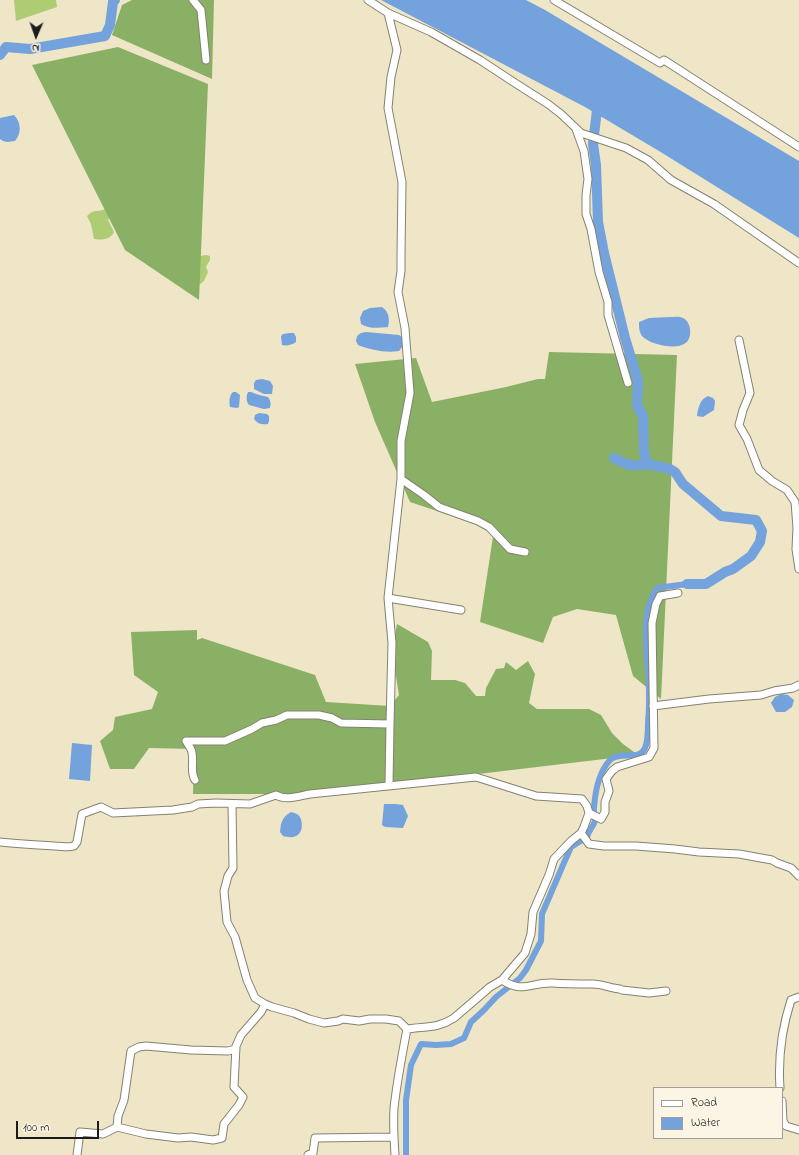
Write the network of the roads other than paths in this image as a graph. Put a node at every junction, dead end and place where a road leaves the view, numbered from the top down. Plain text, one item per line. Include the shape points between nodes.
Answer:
1 (193, 0) edge
2 (368, 0) edge
3 (554, 0) edge
4 (388, 13) junction
5 (206, 60) dead end
6 (578, 131) junction
7 (799, 147) edge
8 (799, 263) edge
9 (739, 340) dead end
10 (628, 383) dead end
11 (401, 479) junction
12 (525, 552) dead end
13 (799, 569) edge
14 (678, 594) dead end
15 (388, 598) junction
16 (461, 610) dead end
17 (799, 685) edge
18 (653, 706) junction
19 (390, 724) junction
20 (195, 780) dead end
21 (389, 786) junction
22 (232, 804) junction
23 (589, 813) junction
24 (581, 833) junction
25 (0, 842) edge
26 (799, 876) edge
27 (503, 981) junction
28 (666, 991) dead end
29 (799, 997) edge
30 (265, 1004) junction
31 (407, 1029) junction
32 (236, 1049) junction
33 (780, 1087) edge
34 (783, 1120) edge
35 (117, 1127) junction
36 (799, 1130) edge
37 (394, 1137) junction
38 (77, 1155) edge
39 (308, 1155) edge
40 (395, 1155) edge

1 - 5 street via 201,10
2 - 4 street
3 - 7 street via 660,63 664,60
4 - 6 street via 431,32 480,60 548,104
4 - 11 street via 397,50 390,77 388,108 402,182 402,255 398,292 405,328 410,393 401,441
6 - 8 street via 626,148 648,160 671,180 714,204
6 - 10 street via 588,179 586,214 608,302 608,315
9 - 13 street via 750,393 742,410 739,425 759,470 787,490 795,502
11 - 12 street via 439,507 489,527 510,549
11 - 15 street
14 - 18 street via 660,596 653,617
15 - 16 street
15 - 19 street via 392,643
17 - 18 street via 761,695
18 - 23 street via 654,748 649,757 612,771 606,779 609,791 605,812 600,819
19 - 20 street via 341,723 319,715 287,715 262,723 225,741 186,741 192,751 192,776
19 - 21 street
21 - 22 street via 287,798 276,795 250,804
21 - 23 street via 476,777 536,796 582,799
22 - 25 street via 198,804 173,810 113,813 101,807 82,814 77,842 69,848
22 - 30 street via 233,868 224,891 227,922 235,937 254,998
23 - 24 street
24 - 26 street via 589,844 740,854 772,860 791,868
24 - 27 street via 554,859 533,912 531,934 525,953
27 - 28 street via 517,987 552,983 594,984 649,993
27 - 31 street via 490,987 449,1021 434,1026
29 - 33 street via 791,1000 788,1011 780,1057
30 - 31 street via 324,1023 343,1019 386,1019 399,1021
30 - 32 street via 241,1035
31 - 37 street via 394,1109
32 - 35 street via 191,1050 146,1046 131,1051
32 - 35 street via 234,1087 243,1097 224,1124 222,1138 178,1138
34 - 36 street via 786,1126
35 - 38 street via 103,1134 80,1132
37 - 39 street via 315,1138 313,1153
37 - 40 street

